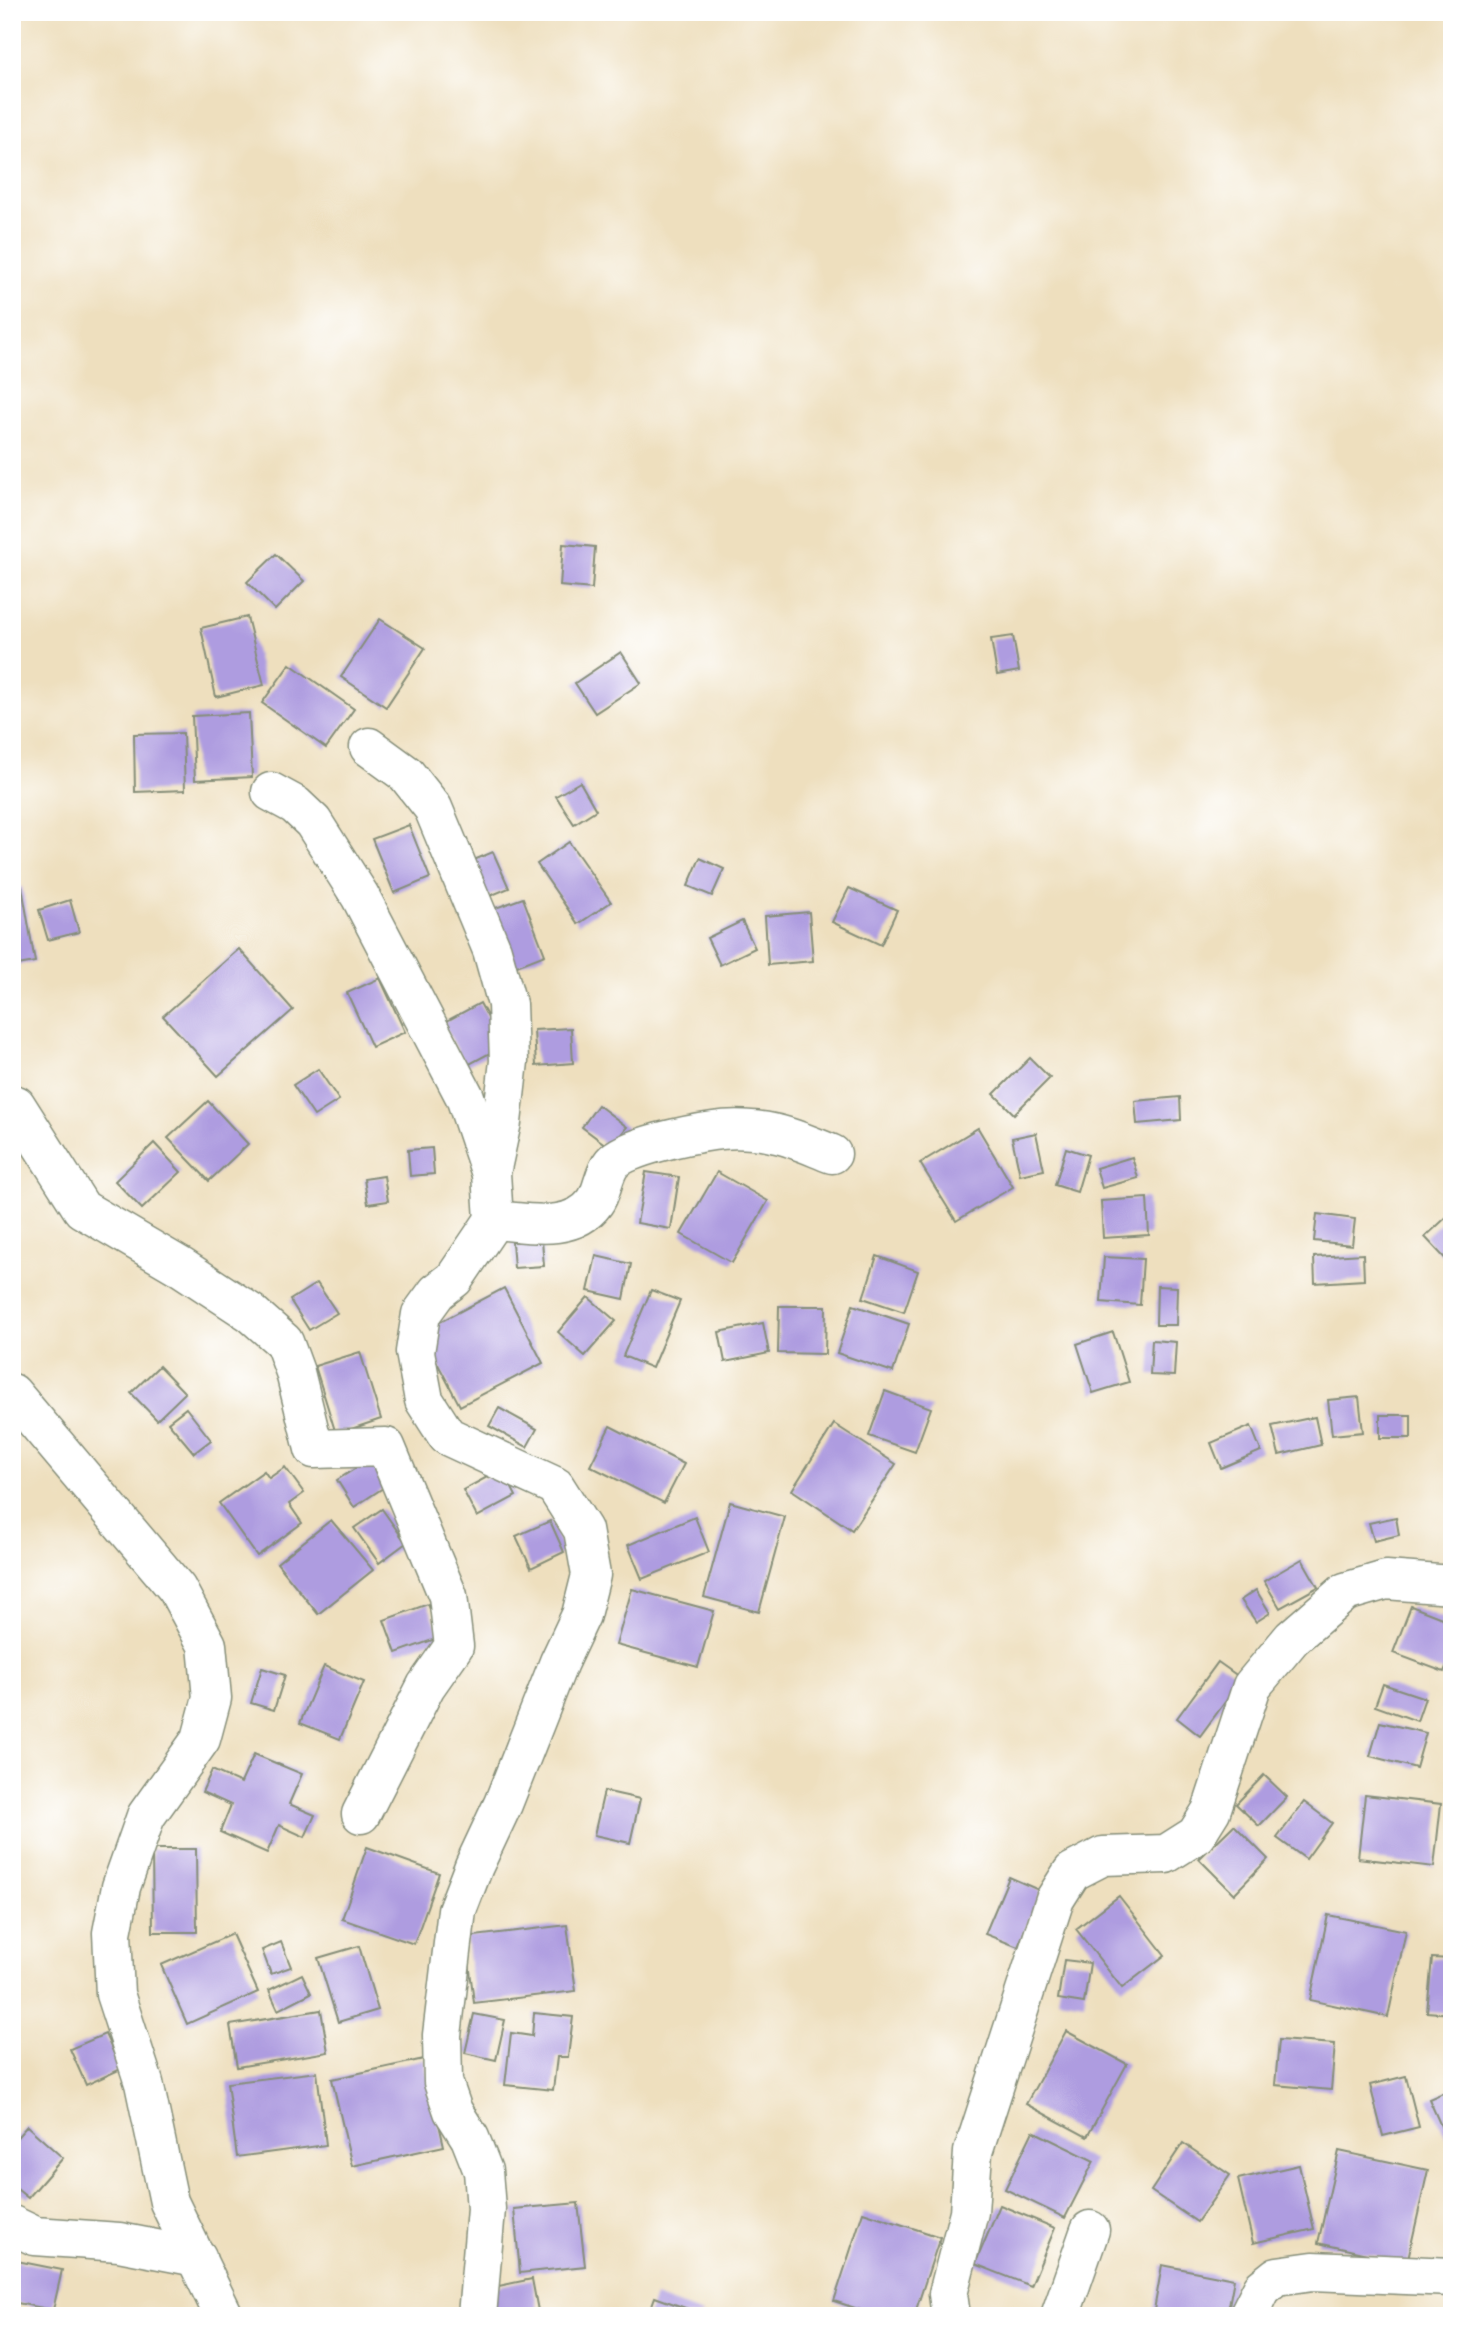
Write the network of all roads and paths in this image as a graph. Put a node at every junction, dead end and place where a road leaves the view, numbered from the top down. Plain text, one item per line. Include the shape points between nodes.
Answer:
1 (369, 747) dead end
2 (271, 792) dead end
3 (12, 1104) edge
4 (832, 1154) dead end
5 (491, 1173) junction
6 (494, 1220) junction
7 (12, 1393) edge
8 (1452, 1585) edge
9 (361, 1814) dead end
10 (12, 2225) edge
11 (1090, 2230) dead end
12 (197, 2258) junction
13 (1452, 2277) edge
14 (225, 2316) edge
15 (477, 2316) edge
16 (951, 2316) edge
17 (1060, 2316) edge
18 (1248, 2316) edge

1 - 5 street via 406,774 433,808 492,950 507,1004 509,1061
2 - 5 street via 313,822 360,896 465,1097
3 - 9 street via 82,1209 251,1313 284,1342 314,1449 386,1447 448,1597 454,1646 426,1686
4 - 6 street via 776,1134 713,1131 630,1150 612,1163 594,1202 566,1222
5 - 6 street
6 - 15 street via 454,1279 421,1314 415,1352 424,1400 447,1436 555,1486 583,1530 591,1575 581,1615 457,1910 442,2035 443,2082 483,2171 486,2209
7 - 12 street via 177,1589 207,1645 212,1698 201,1739 146,1816 121,1887 112,1933 116,1994 144,2083 169,2202
8 - 16 street via 1386,1580 1345,1592 1292,1638 1252,1686 1211,1811 1196,1835 1166,1854 1103,1856 1072,1872 1055,1899 973,2152 970,2212 948,2294
10 - 12 street via 35,2236 119,2242
11 - 17 street
12 - 14 street
13 - 18 street via 1313,2271 1277,2276 1262,2288

